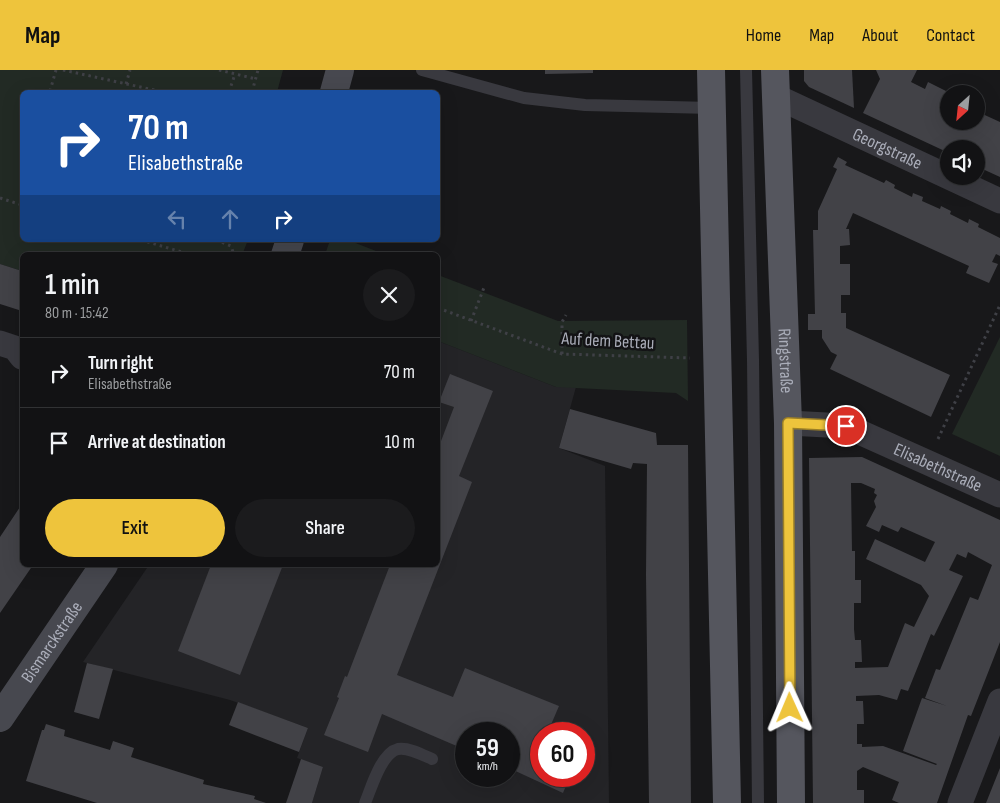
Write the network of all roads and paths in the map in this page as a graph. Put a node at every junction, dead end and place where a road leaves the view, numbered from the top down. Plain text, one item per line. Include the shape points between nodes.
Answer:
1 (56, 70) edge
2 (64, 70) edge
3 (130, 70) edge
4 (219, 70) edge
5 (258, 70) edge
6 (340, 70) edge
7 (422, 70) edge
8 (710, 70) edge
9 (746, 70) edge
10 (235, 74) junction
11 (256, 79) junction
12 (775, 83) edge
13 (126, 84) junction
14 (50, 90) edge
15 (154, 90) edge
16 (230, 90) edge
17 (253, 90) edge
18 (335, 90) edge
19 (712, 108) junction
20 (0, 198) edge
21 (1000, 201) edge
22 (20, 204) edge
23 (148, 242) edge
24 (221, 242) edge
25 (182, 252) edge
26 (233, 252) edge
27 (485, 285) dead end
28 (1000, 305) edge
29 (440, 309) edge
30 (566, 315) dead end
31 (471, 321) junction
32 (0, 343) edge
33 (20, 354) edge
34 (562, 354) junction
35 (719, 358) junction
36 (788, 423) junction
37 (927, 462) junction
38 (1000, 495) edge
39 (103, 567) edge
40 (1000, 701) edge
41 (0, 718) edge
42 (432, 759) dead end
43 (365, 803) edge
44 (727, 803) edge
45 (758, 803) edge
46 (791, 803) edge
47 (960, 803) edge

1 - 14 path
2 - 13 path
3 - 13 path
4 - 10 path
5 - 11 path
6 - 18 street
7 - 19 lane via 524,98 585,105
8 - 19 main road
9 - 45 lane
10 - 11 path
10 - 16 path
11 - 17 path
12 - 21 street, Georgstraße
12 - 36 main road, Ringstraße
13 - 15 path
19 - 35 main road
20 - 22 path
23 - 25 path
24 - 26 path via 231,246
27 - 31 path
28 - 37 path
29 - 31 path, Auf dem Bettau
30 - 34 path via 562,322
31 - 34 path, Auf dem Bettau
32 - 33 street via 15,348
34 - 35 path, Auf dem Bettau
35 - 44 main road
36 - 37 street, Elisabethstraße via 846,426
36 - 46 main road, Ringstraße
37 - 38 street, Elisabethstraße
39 - 41 street, Bismarckstraße
40 - 47 street
42 - 43 lane via 398,749 387,755

